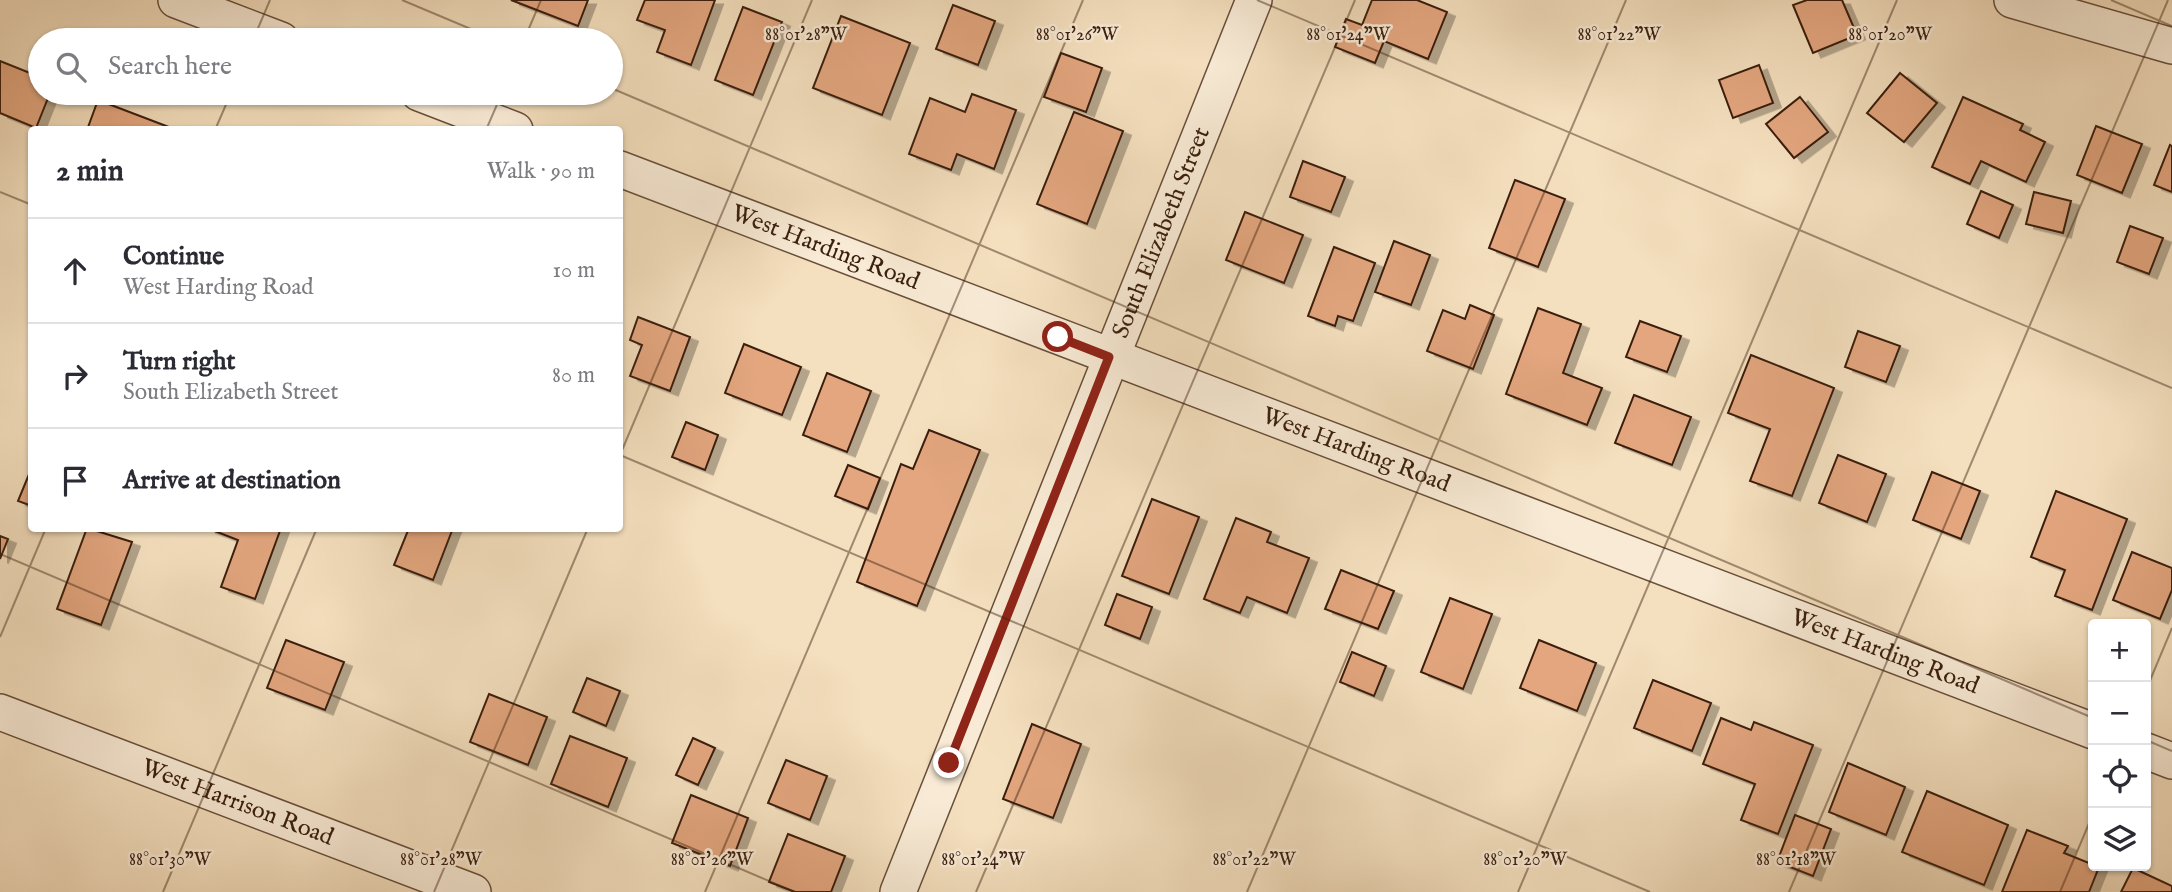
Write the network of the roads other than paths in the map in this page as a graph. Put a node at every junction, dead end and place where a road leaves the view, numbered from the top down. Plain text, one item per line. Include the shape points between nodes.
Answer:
1 (176, 0) edge
2 (1254, 0) edge
3 (2012, 0) edge
4 (250, 28) edge
5 (2172, 46) edge
6 (450, 105) edge
7 (505, 126) edge
8 (623, 171) edge
9 (1109, 357) junction
10 (0, 712) edge
11 (2088, 729) edge
12 (2151, 753) edge
13 (2172, 761) edge
14 (473, 892) edge
15 (898, 892) edge

1 - 4 street
2 - 9 street, South Elizabeth Street
3 - 5 street
6 - 7 street
8 - 9 street, West Harding Road
9 - 11 street, West Harding Road
9 - 15 street, South Elizabeth Street
10 - 14 street, West Harrison Road
12 - 13 street

